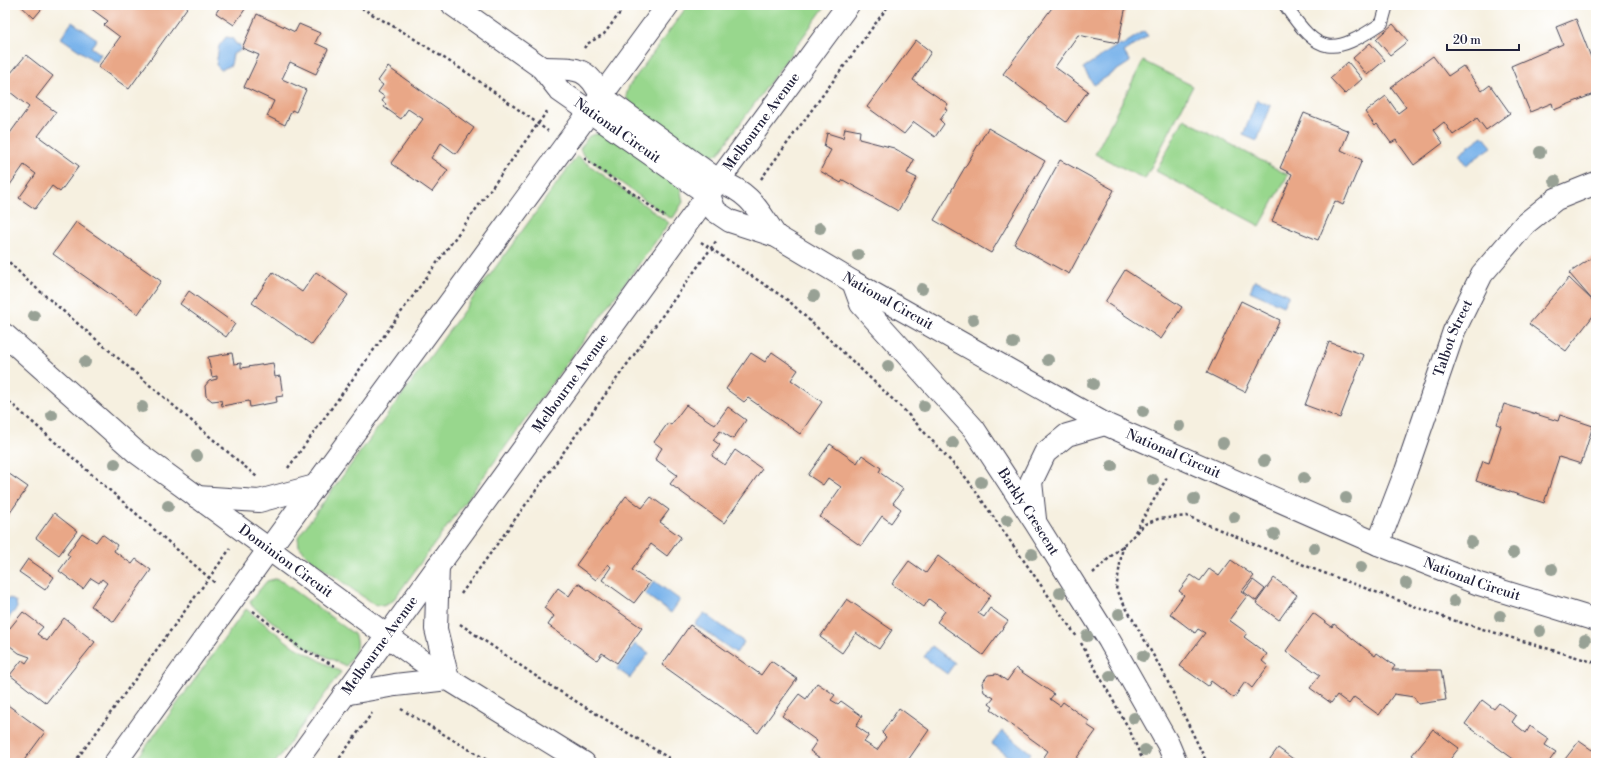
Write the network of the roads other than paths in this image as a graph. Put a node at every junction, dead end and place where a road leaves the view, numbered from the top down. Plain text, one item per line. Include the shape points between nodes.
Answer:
1 (453, 5) edge
2 (668, 5) edge
3 (848, 5) edge
4 (1285, 5) edge
5 (1387, 5) edge
6 (595, 104) junction
7 (1596, 183) edge
8 (714, 188) junction
9 (776, 236) junction
10 (853, 282) junction
11 (5, 335) edge
12 (1105, 424) junction
13 (315, 486) junction
14 (198, 497) junction
15 (1035, 522) junction
16 (1378, 544) junction
17 (269, 549) junction
18 (438, 566) junction
19 (1596, 620) edge
20 (387, 636) junction
21 (448, 680) junction
22 (363, 690) junction
23 (115, 763) edge
24 (294, 763) edge
25 (584, 763) edge
26 (1176, 763) edge

1 - 6 street, National Circuit via 542,68 560,91
2 - 6 street
3 - 8 street, Melbourne Avenue
4 - 5 lane via 1313,40 1328,47 1344,45 1364,35 1382,22
6 - 8 street, National Circuit
6 - 13 street
7 - 16 street, Talbot Street via 1556,199 1524,224 1482,274 1454,330
8 - 9 street, National Circuit via 733,186 748,197
8 - 9 street, National Circuit via 715,211 730,221
8 - 18 street, Melbourne Avenue
9 - 10 street, National Circuit
10 - 12 street, National Circuit
10 - 15 street, Barkly Crescent via 862,304 974,429
11 - 14 street, Dominion Circuit via 136,452
12 - 15 street via 1067,435 1045,453 1030,482
12 - 16 street, National Circuit
13 - 14 street via 268,495
13 - 17 street
14 - 17 street, Dominion Circuit
15 - 26 street, Barkly Crescent via 1109,640 1168,744
16 - 19 street, National Circuit via 1479,584
17 - 20 street, Dominion Circuit
17 - 23 street
18 - 20 street, Melbourne Avenue
18 - 21 street via 436,629
20 - 21 street, Dominion Circuit
20 - 22 street, Melbourne Avenue
21 - 22 street
21 - 25 street, Dominion Circuit
22 - 24 street, Melbourne Avenue

